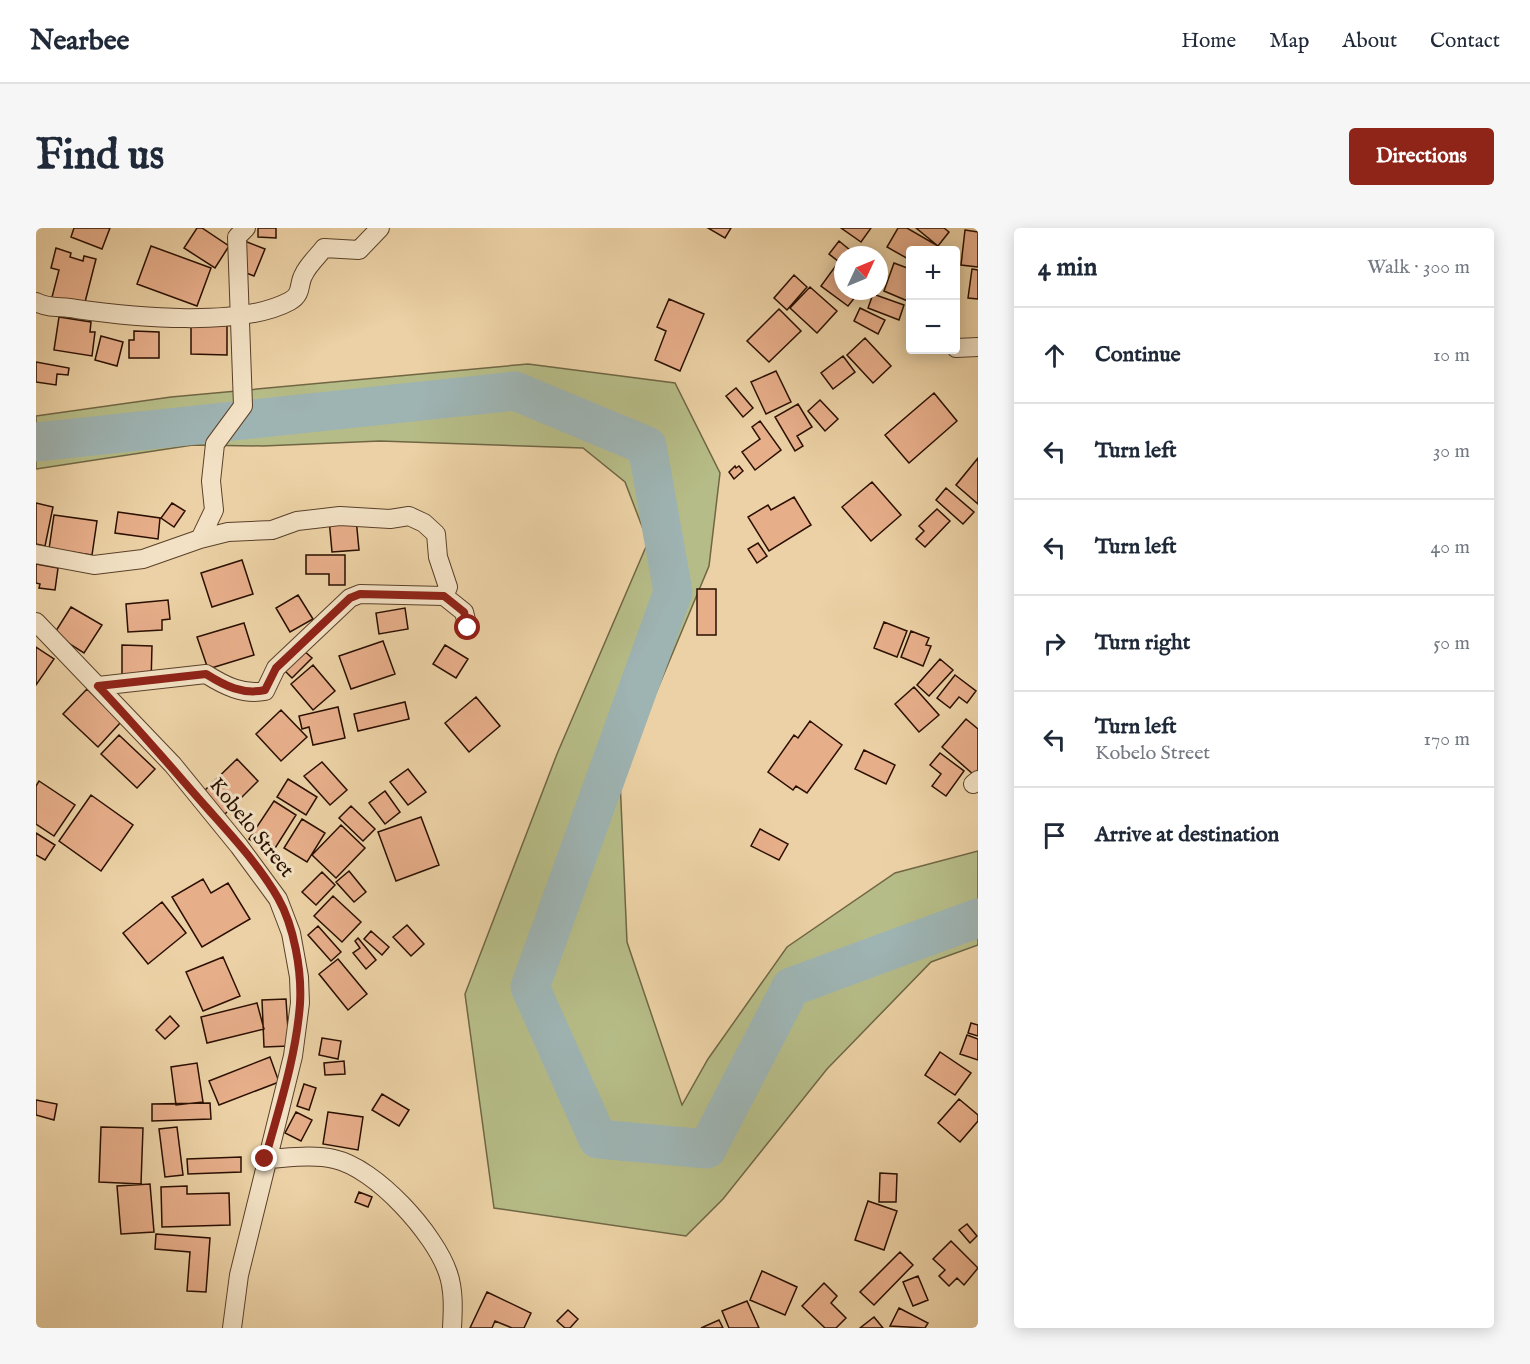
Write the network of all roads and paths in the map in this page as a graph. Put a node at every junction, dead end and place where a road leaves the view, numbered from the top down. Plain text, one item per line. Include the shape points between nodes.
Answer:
1 (246, 228) edge
2 (380, 228) edge
3 (36, 302) edge
4 (240, 316) junction
5 (978, 347) edge
6 (960, 348) edge
7 (200, 539) junction
8 (36, 554) edge
9 (444, 596) junction
10 (36, 622) edge
11 (468, 628) dead end
12 (98, 686) junction
13 (265, 1159) junction
14 (232, 1328) edge
15 (452, 1328) edge

1 - 4 street via 237,237
2 - 4 street via 359,250 324,248 302,275 302,289 291,300
3 - 4 street via 47,308 143,317
4 - 7 street via 243,406 215,444 214,510
5 - 6 street
7 - 8 street via 143,559 94,564
7 - 9 street via 228,532 272,530 324,517 409,516 436,534 438,557 448,587
9 - 11 street via 464,612
9 - 12 street via 380,594 350,598 276,668 265,690 249,694 206,674
10 - 12 street, Kobelo Street
12 - 13 street, Kobelo Street via 172,765 239,846 278,899 288,926 299,977 300,1003 292,1056
13 - 14 street, Kobelo Street via 238,1275
13 - 15 street via 335,1159 363,1171 406,1209 443,1260 449,1276

